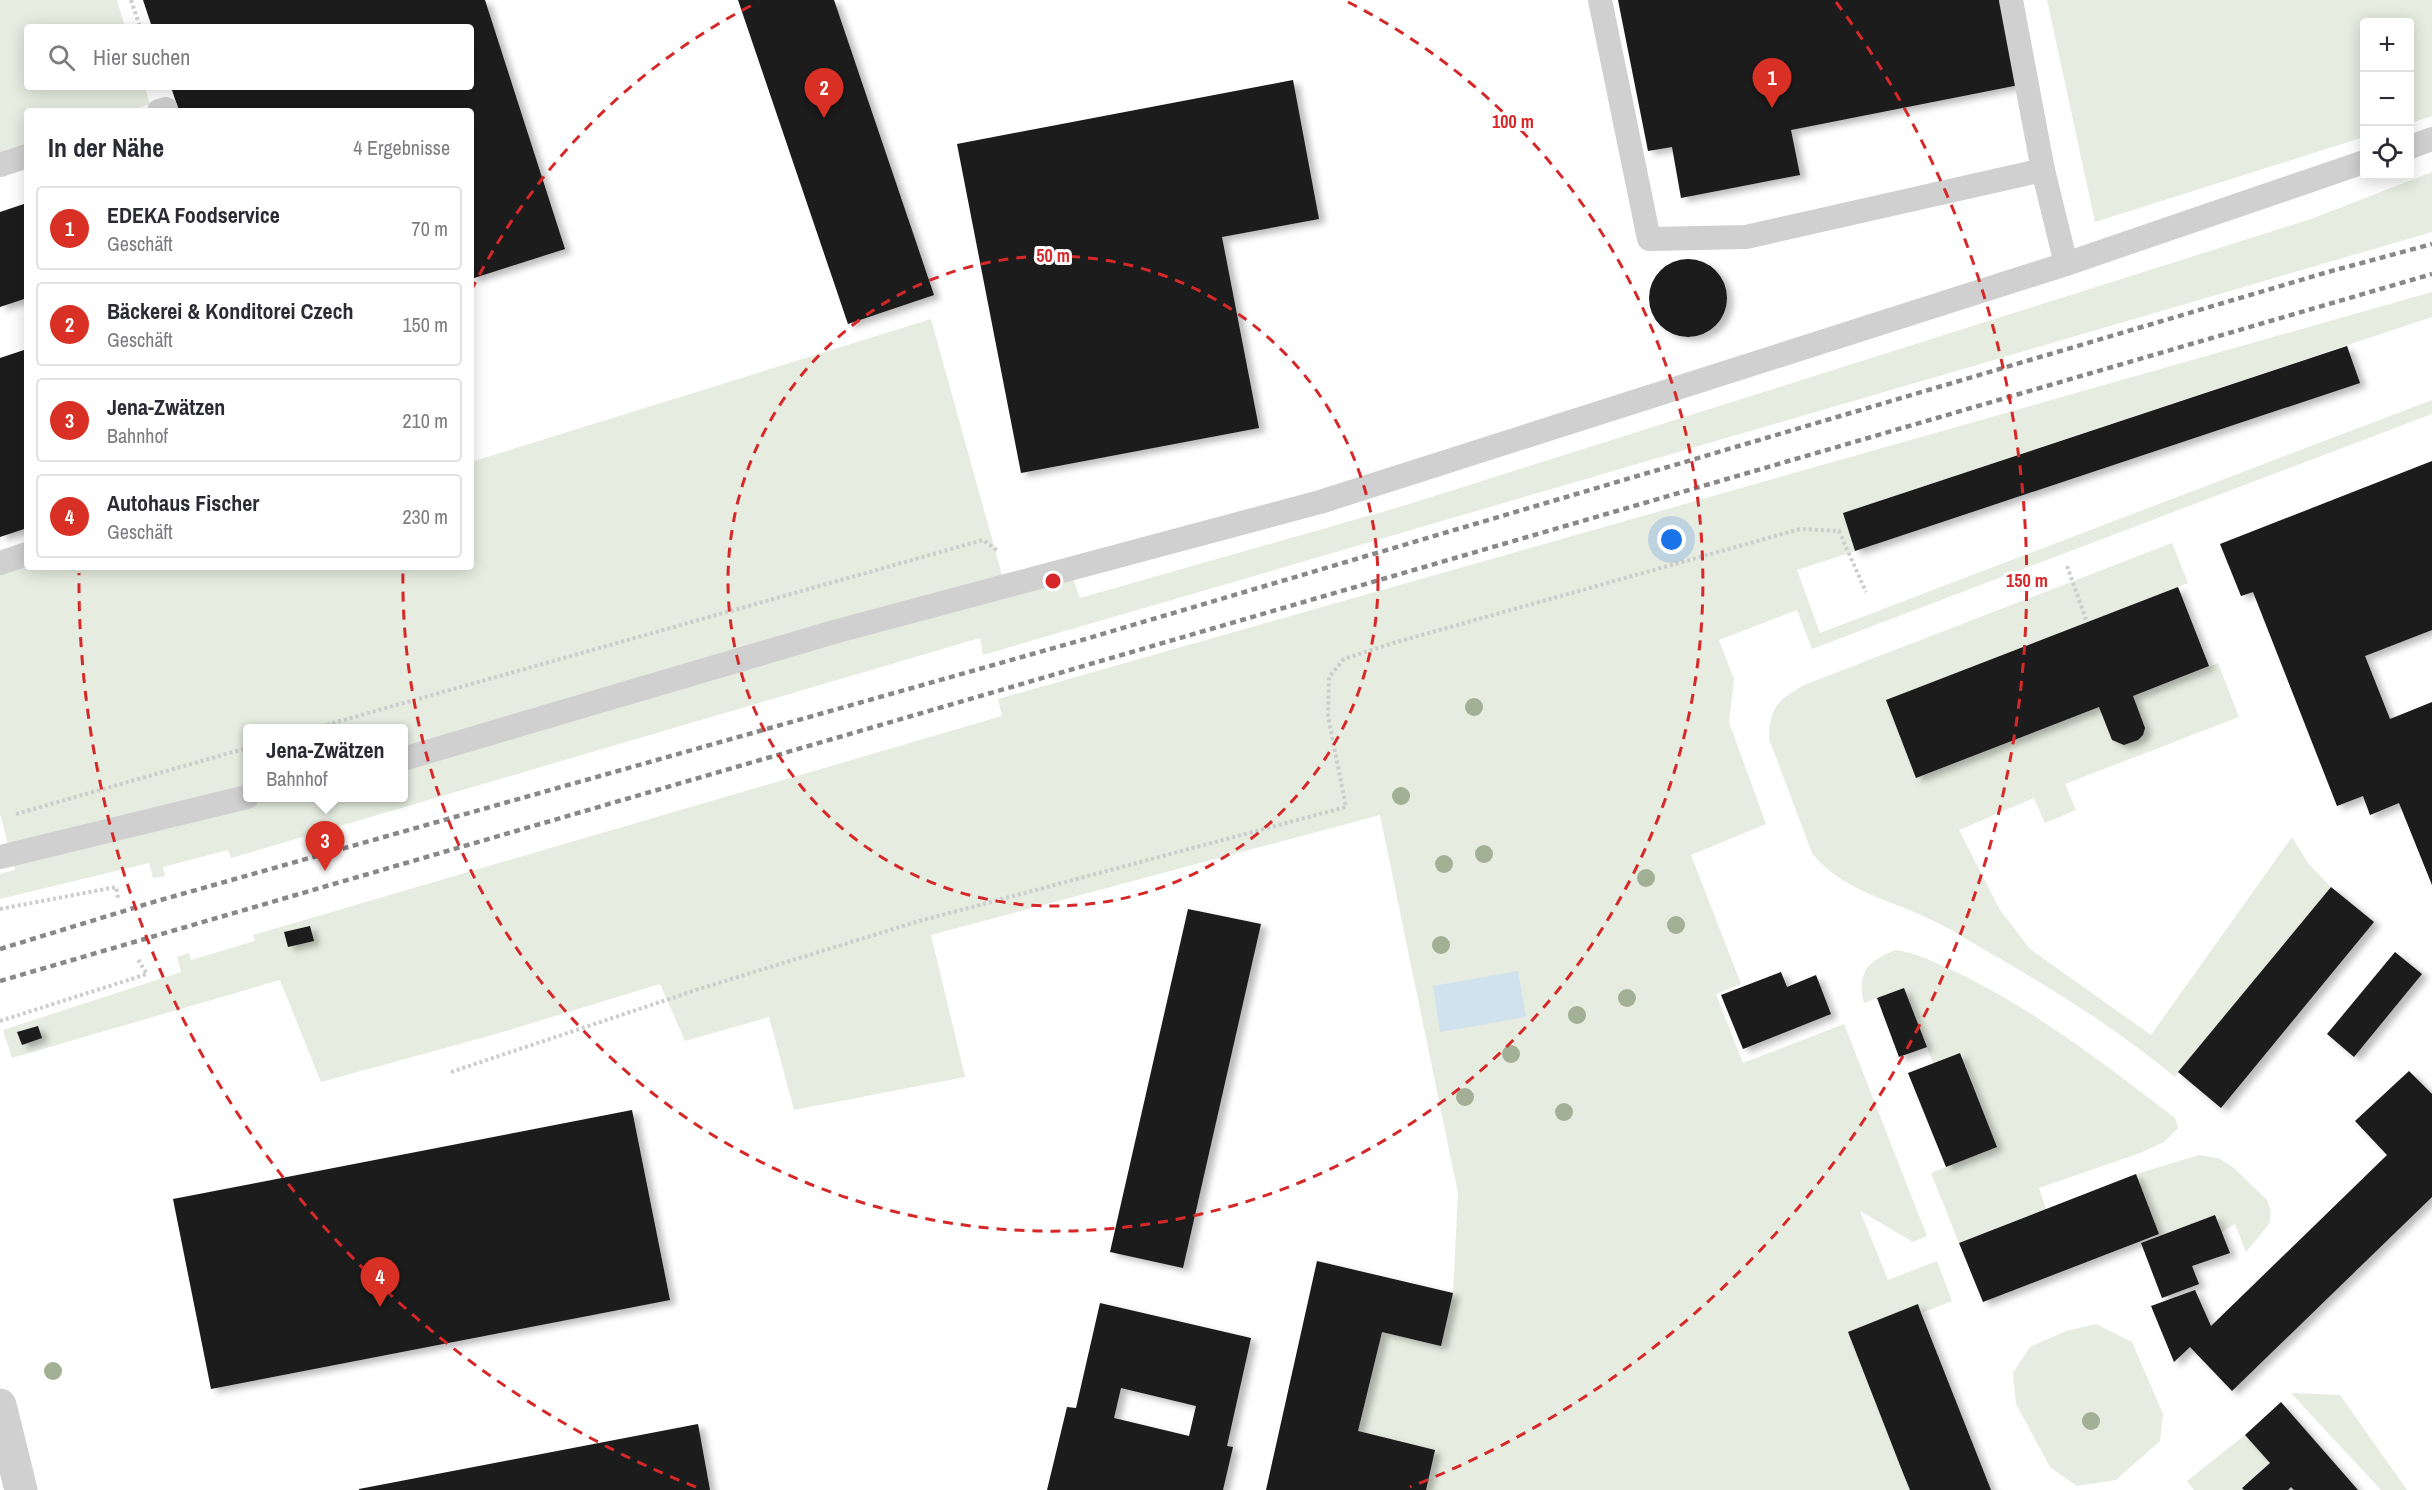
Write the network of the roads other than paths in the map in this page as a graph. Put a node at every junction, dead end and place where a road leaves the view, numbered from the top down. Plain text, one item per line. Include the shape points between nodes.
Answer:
1 (1600, 0) edge
2 (2011, 0) edge
3 (2432, 139) edge
4 (2414, 145) edge
5 (24, 157) edge
6 (2360, 163) edge
7 (0, 165) edge
8 (2043, 170) junction
9 (2066, 264) junction
10 (24, 555) edge
11 (0, 563) edge
12 (408, 758) edge
13 (243, 799) edge
14 (0, 857) edge
15 (0, 1405) edge
16 (21, 1490) edge

1 - 8 lane via 1649,239 1746,237
2 - 8 lane
3 - 4 lane
5 - 7 lane
6 - 9 lane
8 - 9 lane
9 - 12 lane via 1320,502 834,632
10 - 11 lane
13 - 14 lane
15 - 16 street

